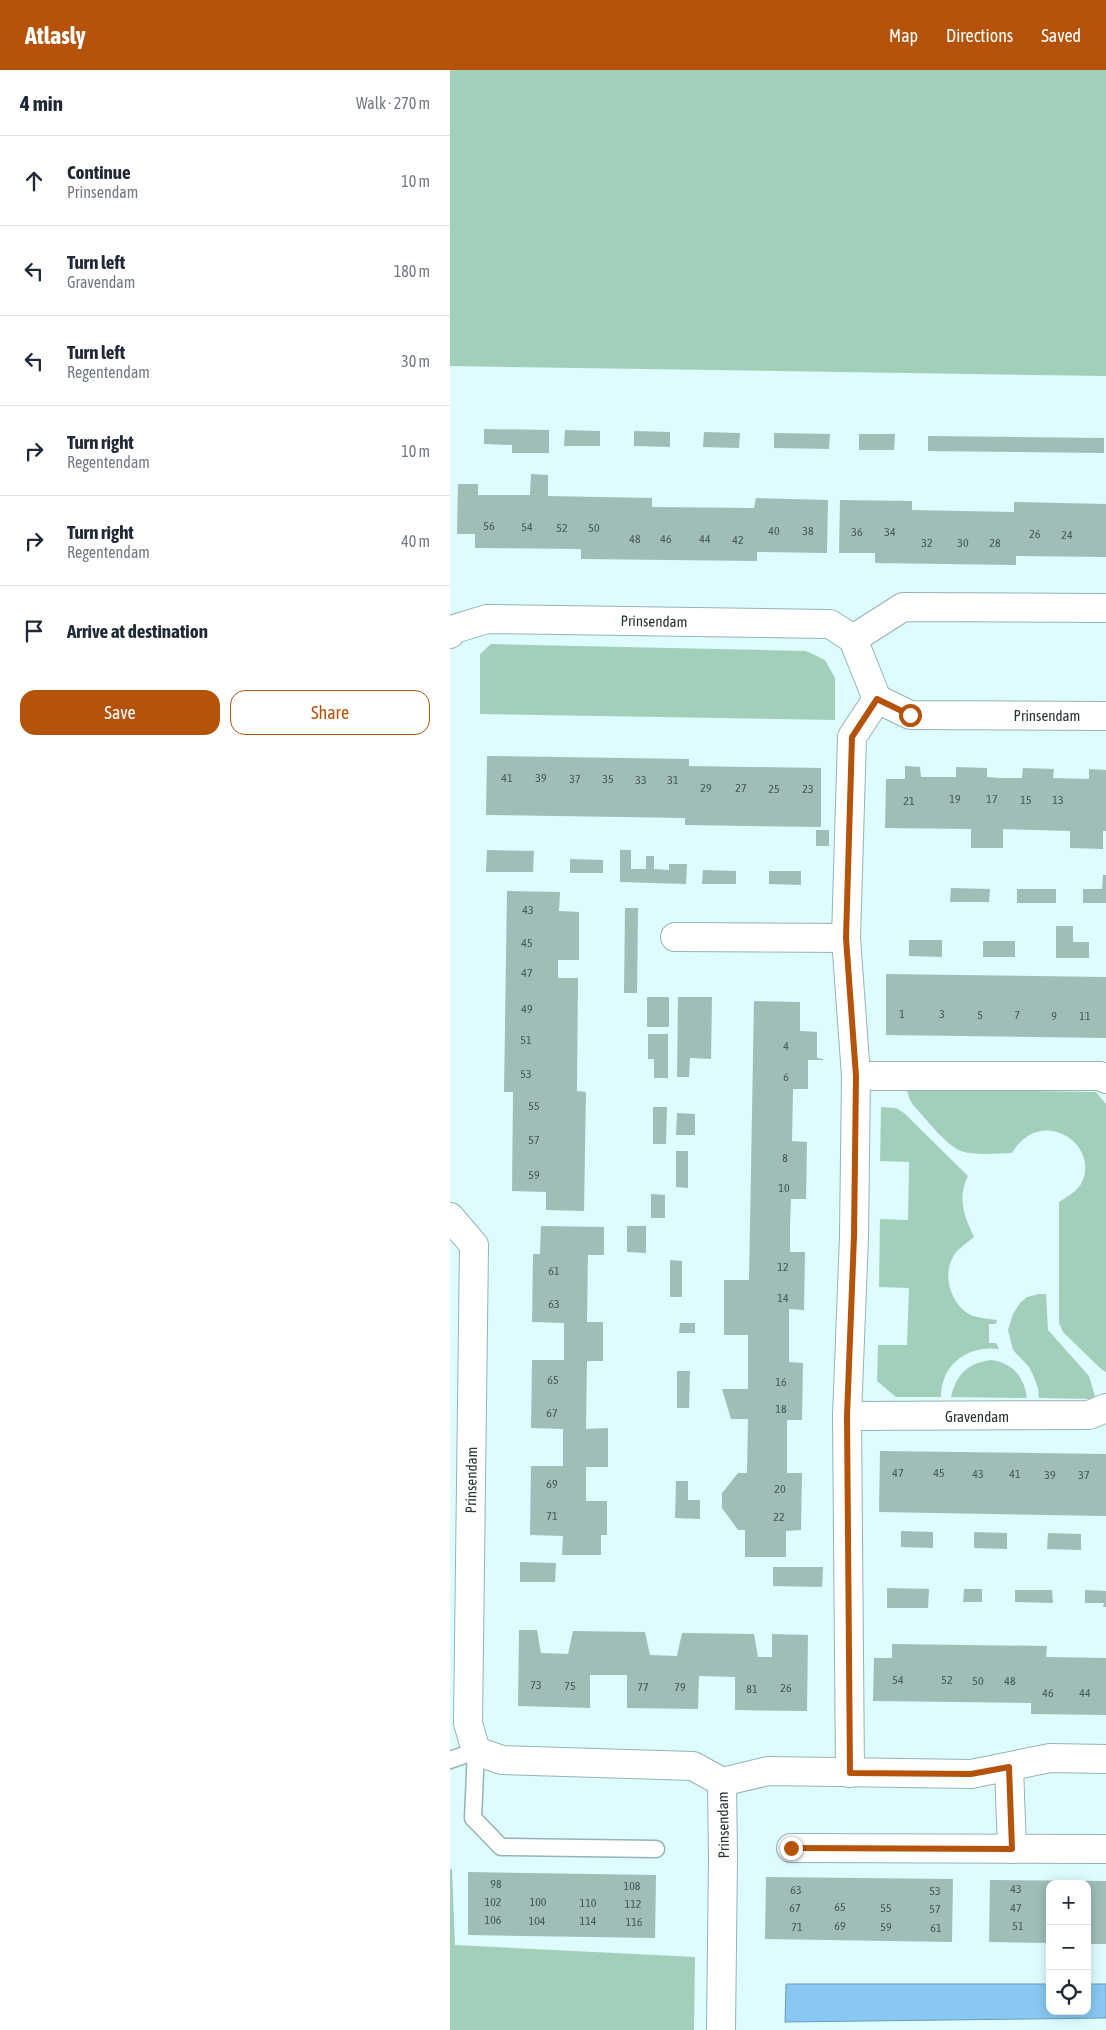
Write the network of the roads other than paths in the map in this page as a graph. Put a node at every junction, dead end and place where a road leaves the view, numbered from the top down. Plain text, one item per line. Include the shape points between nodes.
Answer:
1 (1106, 608) edge
2 (450, 630) edge
3 (853, 639) junction
4 (877, 699) junction
5 (1106, 716) edge
6 (675, 937) dead end
7 (846, 938) junction
8 (856, 1076) junction
9 (1106, 1079) edge
10 (450, 1217) edge
11 (1106, 1408) edge
12 (847, 1416) junction
13 (476, 1751) junction
14 (1106, 1759) edge
15 (450, 1760) edge
16 (1009, 1767) junction
17 (850, 1773) junction
18 (722, 1782) junction
19 (791, 1848) dead end
20 (656, 1849) dead end
21 (1012, 1849) junction
22 (1106, 1849) edge
23 (721, 2030) edge

1 - 3 street via 903,607
2 - 3 street, Prinsendam via 487,619 830,624
3 - 4 street
4 - 5 street, Prinsendam via 910,715
4 - 7 street via 852,737
6 - 7 street
7 - 8 street
8 - 9 street via 1100,1076
8 - 12 street
10 - 13 street, Prinsendam via 474,1245 468,1723
11 - 12 street, Gravendam via 1089,1415
12 - 17 street
13 - 15 lane
13 - 18 street, Prinsendam via 502,1760 693,1766
13 - 20 lane, Prinsendam via 473,1818 501,1847
14 - 16 street via 1050,1758
16 - 17 street via 971,1774
16 - 21 street
17 - 18 street via 768,1771
18 - 23 street, Prinsendam
19 - 21 street
21 - 22 street

